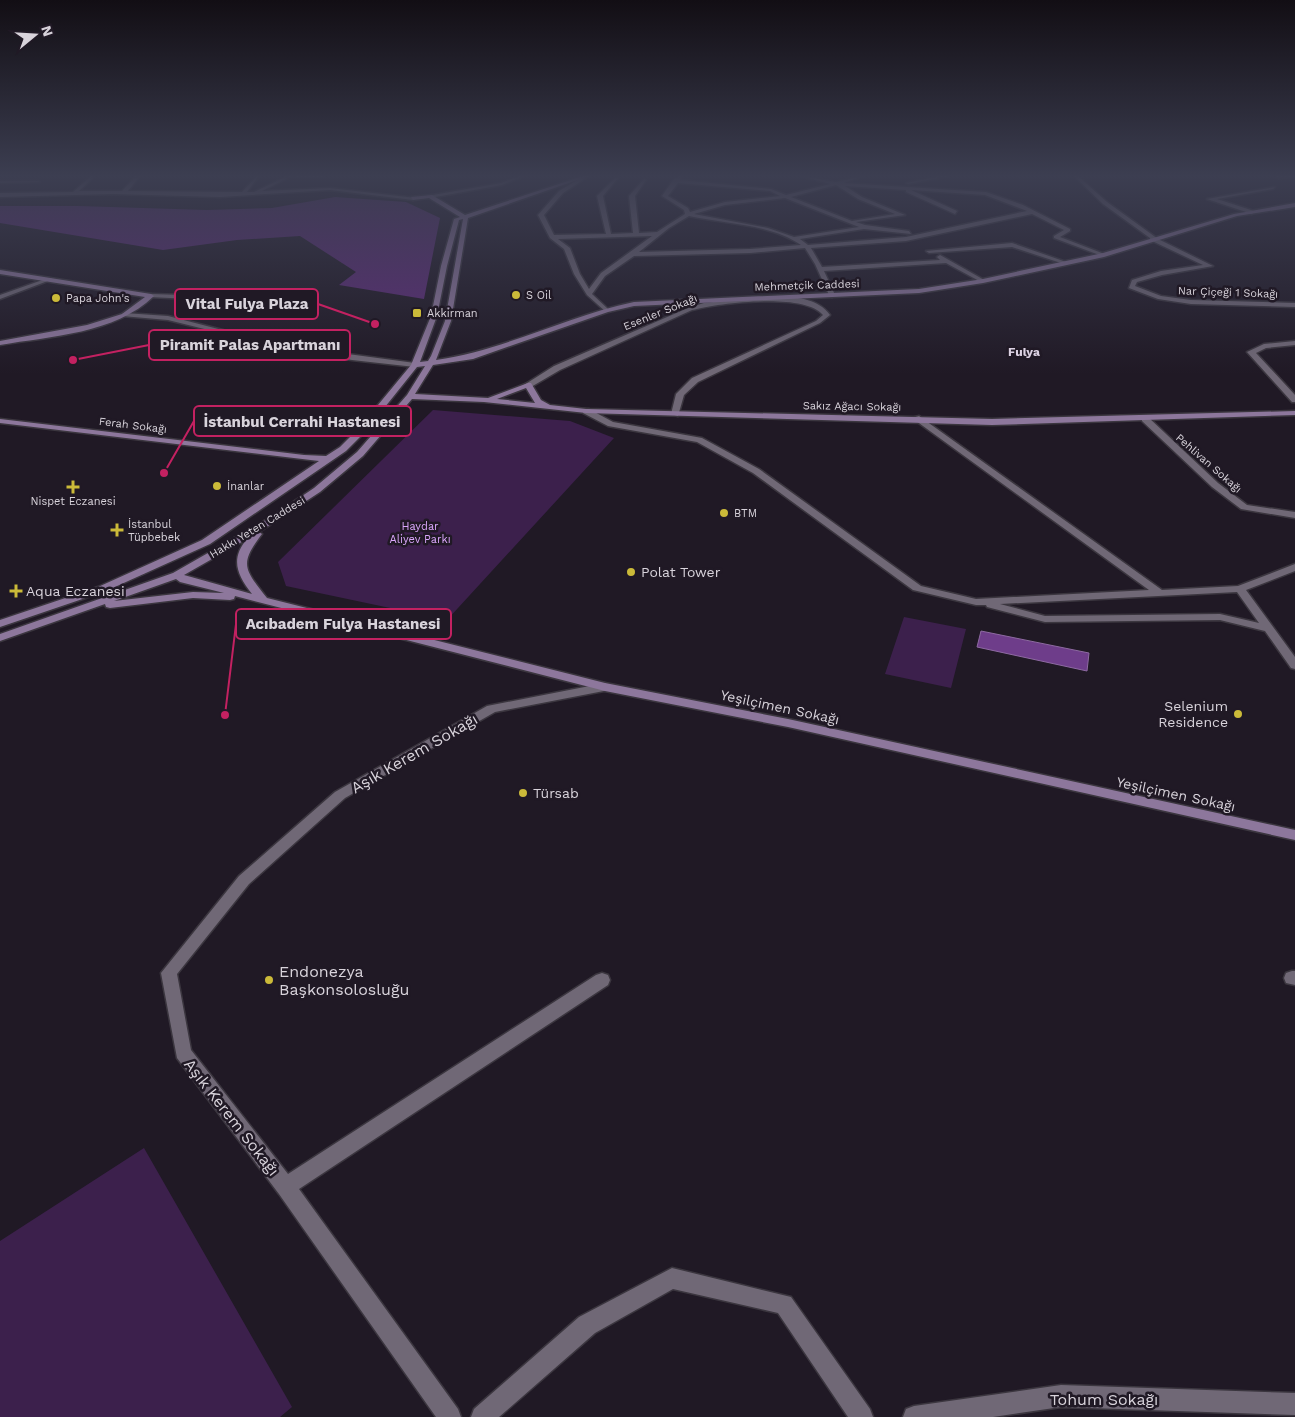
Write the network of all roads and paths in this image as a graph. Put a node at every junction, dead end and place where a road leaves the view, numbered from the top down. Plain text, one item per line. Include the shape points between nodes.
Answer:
1 (451, 242) edge
2 (462, 242) edge
3 (559, 242) edge
4 (647, 242) edge
5 (797, 242) edge
6 (867, 242) edge
7 (1067, 242) edge
8 (1143, 242) edge
9 (1160, 242) edge
10 (806, 247) junction
11 (633, 254) junction
12 (1104, 255) junction
13 (948, 261) junction
14 (1066, 263) junction
15 (820, 269) junction
16 (0, 272) edge
17 (50, 279) junction
18 (982, 281) junction
19 (590, 294) junction
20 (832, 295) junction
21 (151, 296) junction
22 (0, 297) edge
23 (701, 303) junction
24 (1295, 305) edge
25 (606, 310) junction
26 (124, 315) junction
27 (0, 343) edge
28 (269, 343) dead end
29 (1295, 343) edge
30 (303, 350) dead end
31 (433, 360) junction
32 (414, 365) junction
33 (528, 385) junction
34 (410, 396) junction
35 (484, 400) junction
36 (1295, 400) edge
37 (548, 407) junction
38 (586, 411) junction
39 (1295, 413) edge
40 (675, 414) junction
41 (916, 418) junction
42 (1145, 419) junction
43 (0, 421) edge
44 (328, 459) junction
45 (353, 460) junction
46 (1295, 515) edge
47 (274, 520) junction
48 (1295, 567) edge
49 (136, 575) junction
50 (177, 575) junction
51 (1240, 589) junction
52 (1160, 593) junction
53 (262, 599) junction
54 (976, 602) junction
55 (78, 610) junction
56 (0, 624) edge
57 (1266, 628) junction
58 (0, 638) edge
59 (1295, 665) edge
60 (605, 686) junction
61 (1295, 835) edge
62 (602, 980) dead end
63 (286, 1187) junction
64 (1295, 1404) edge
65 (450, 1417) edge
66 (482, 1417) edge
67 (862, 1417) edge
68 (914, 1417) edge

1 - 32 street, Hakkı Yeten Caddesi via 434,316
2 - 31 street, Hakkı Yeten Caddesi via 448,321
3 - 19 street via 567,248 576,274
4 - 11 street
5 - 10 street
6 - 10 street
7 - 12 street
8 - 12 street, Mehmetçik Caddesi
9 - 24 street, Nar Çiçeği 1 Sokağı via 1210,266 1161,273 1134,281 1131,287 1160,298 1192,302
10 - 11 street
10 - 15 street
11 - 19 street via 602,274
12 - 14 street, Mehmetçik Caddesi
13 - 14 street via 929,251 1012,245
13 - 15 street
13 - 18 street
14 - 18 street, Mehmetçik Caddesi
15 - 20 street
16 - 17 street
17 - 21 street
17 - 22 street
18 - 20 street, Mehmetçik Caddesi via 919,291
19 - 25 street
20 - 23 street, Mehmetçik Caddesi
21 - 21 street via 200,303 218,300 190,296
21 - 26 street
23 - 25 street, Mehmetçik Caddesi via 634,304
23 - 33 street, Esenler Sokağı via 557,368
23 - 40 street, Esenler Sokağı via 793,299 819,305 827,315 695,380 680,394
25 - 31 street, Mehmetçik Caddesi via 470,357
26 - 27 street via 88,327
26 - 28 street via 168,318
29 - 36 street via 1264,346 1251,352
30 - 32 street
31 - 32 street, Mehmetçik Caddesi
31 - 34 street, Hakkı Yeten Caddesi
32 - 44 street, Hakkı Yeten Caddesi via 362,430
33 - 35 street
33 - 37 street via 538,402
34 - 35 street, Sakız Ağacı Sokağı
34 - 45 street, Hakkı Yeten Caddesi via 392,420
35 - 37 street, Sakız Ağacı Sokağı
37 - 38 street, Sakız Ağacı Sokağı
38 - 40 street, Sakız Ağacı Sokağı
38 - 54 street via 611,424 699,440 756,471 917,588
39 - 42 street, Sakız Ağacı Sokağı
40 - 41 street, Sakız Ağacı Sokağı
41 - 42 street, Sakız Ağacı Sokağı via 992,422
41 - 52 street
42 - 46 street, Pehlivan Sokağı via 1215,485 1244,507
43 - 44 street, Ferah Sokağı
44 - 45 street, Ferah Sokağı
44 - 49 street, Hakkı Yeten Caddesi via 206,542
45 - 47 street, Hakkı Yeten Caddesi via 318,490
47 - 50 street, Hakkı Yeten Caddesi
47 - 53 street via 245,545 240,564 247,582
48 - 51 street
49 - 50 street
49 - 56 street, Hakkı Yeten Caddesi
50 - 53 street, Yeşilçimen Sokağı via 184,580
50 - 55 street, Hakkı Yeten Caddesi
51 - 52 street
51 - 57 street
52 - 54 street
53 - 55 street, Yeşilçimen Sokağı via 193,596
53 - 60 street, Yeşilçimen Sokağı
54 - 57 street via 1045,619 1220,617
55 - 58 street, Hakkı Yeten Caddesi
57 - 59 street
60 - 61 street, Yeşilçimen Sokağı
60 - 63 street, Aşık Kerem Sokağı via 491,709 340,795 244,880 169,973 183,1053
62 - 63 street
63 - 65 street, Aşık Kerem Sokağı
64 - 68 street, Tohum Sokağı via 1061,1396
66 - 67 street via 587,1325 672,1278 784,1304

